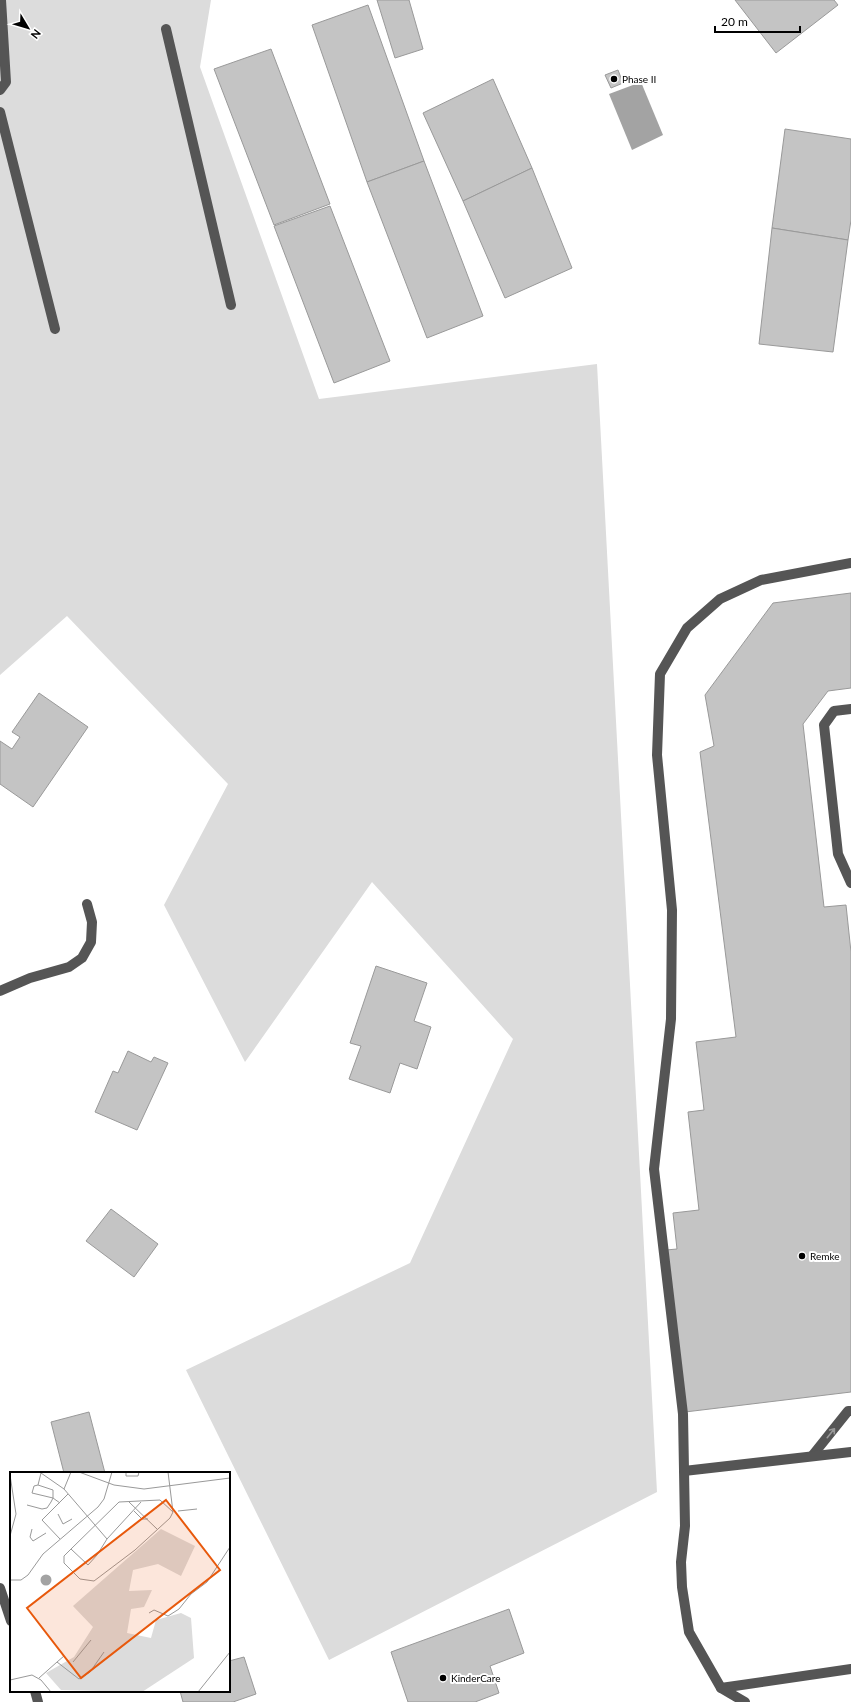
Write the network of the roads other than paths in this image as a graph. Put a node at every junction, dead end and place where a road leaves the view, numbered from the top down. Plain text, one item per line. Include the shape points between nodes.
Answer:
1 (1, 0) edge
2 (166, 30) dead end
3 (0, 90) edge
4 (0, 112) edge
5 (231, 305) dead end
6 (55, 329) dead end
7 (851, 563) edge
8 (851, 709) edge
9 (851, 883) edge
10 (87, 904) dead end
11 (0, 991) edge
12 (851, 1411) edge
13 (851, 1452) edge
14 (812, 1456) junction
15 (684, 1471) junction
16 (0, 1588) edge
17 (10, 1618) edge
18 (851, 1669) edge
19 (721, 1688) junction
20 (35, 1692) edge
21 (38, 1702) edge
22 (745, 1702) edge

1 - 3 street via 6,82
2 - 5 street
4 - 6 street
7 - 15 street via 761,580 720,599 687,628 660,674 657,756 672,910 671,1011 654,1169 683,1414
8 - 9 street via 834,711 824,725 838,854
10 - 11 street via 92,922 91,942 82,958 69,967 30,978
14 -> 12 street via 848,1411
13 - 14 street
14 - 15 street
15 - 19 street via 685,1526 681,1562 689,1632
16 - 17 street
18 - 19 street
19 - 22 street
20 - 21 street

